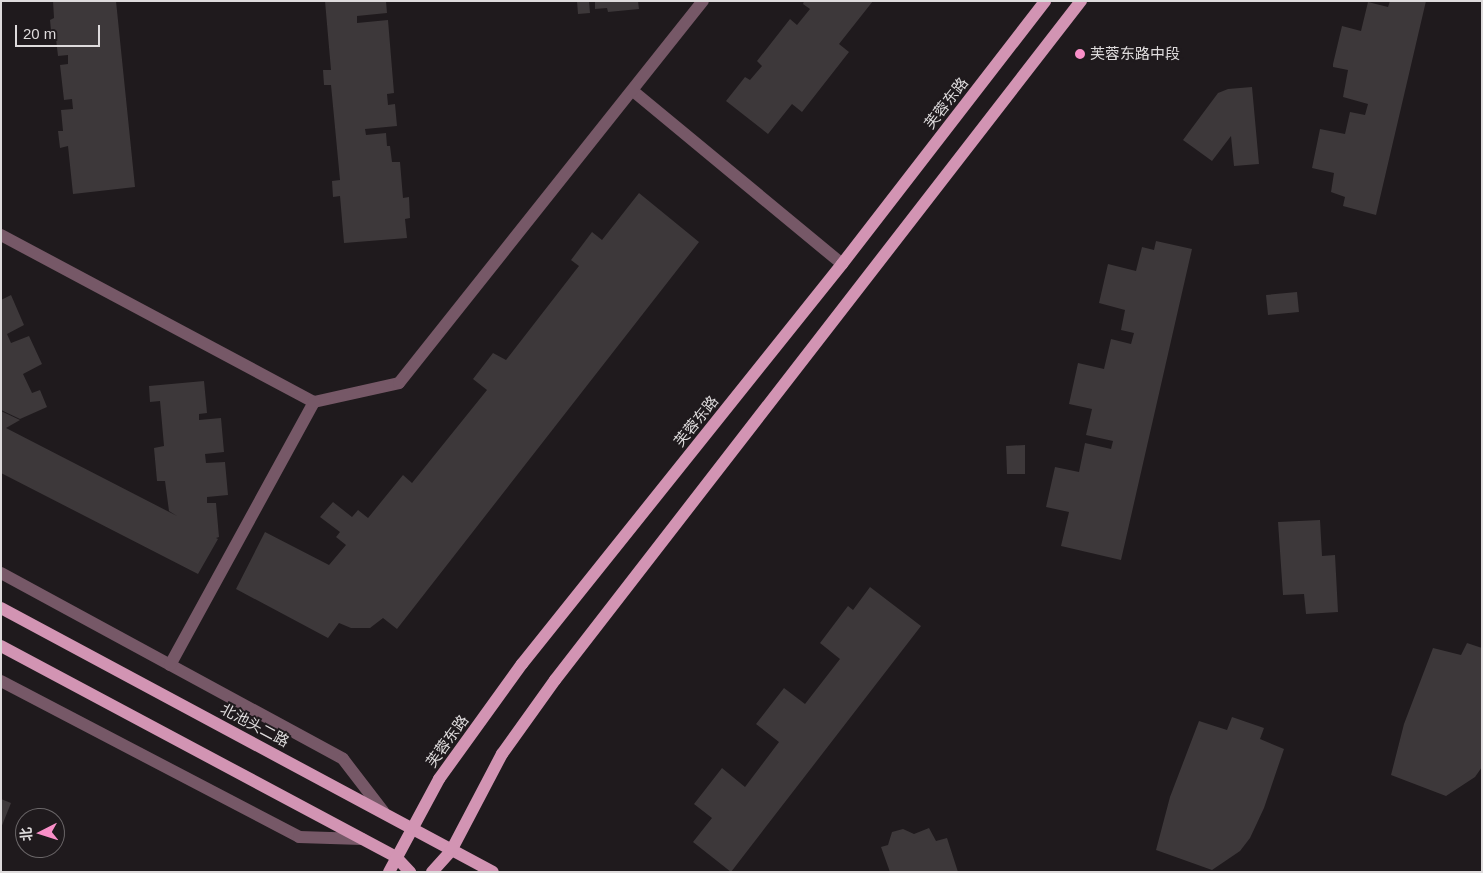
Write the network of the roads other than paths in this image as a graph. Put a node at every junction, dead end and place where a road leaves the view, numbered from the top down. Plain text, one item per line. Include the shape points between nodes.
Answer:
1 (703, 1) edge
2 (1045, 1) edge
3 (1081, 1) edge
4 (632, 92) junction
5 (1, 235) edge
6 (842, 264) junction
7 (314, 402) junction
8 (1, 573) edge
9 (1, 608) edge
10 (1, 646) edge
11 (170, 664) junction
12 (1, 681) edge
13 (383, 811) junction
14 (414, 828) junction
15 (362, 839) junction
16 (451, 851) junction
17 (396, 857) junction
18 (389, 872) edge
19 (410, 872) edge
20 (432, 872) edge
21 (493, 872) edge

1 - 4 street
2 - 6 main road, 芙蓉东路
3 - 16 main road via 555,680 502,754
4 - 6 street
4 - 7 street via 399,383
5 - 7 street
6 - 14 main road, 芙蓉东路 via 522,664 439,779
7 - 11 street
8 - 11 street
9 - 13 main road, 北池头二路
10 - 15 main road
11 - 13 street via 343,759
12 - 15 street via 299,837
13 - 14 main road, 北池头二路
14 - 16 main road, 北池头二路
14 - 17 main road, 芙蓉东路
15 - 17 main road
16 - 20 main road
16 - 21 main road, 北池头二路
17 - 18 main road, 芙蓉东路
17 - 19 main road

